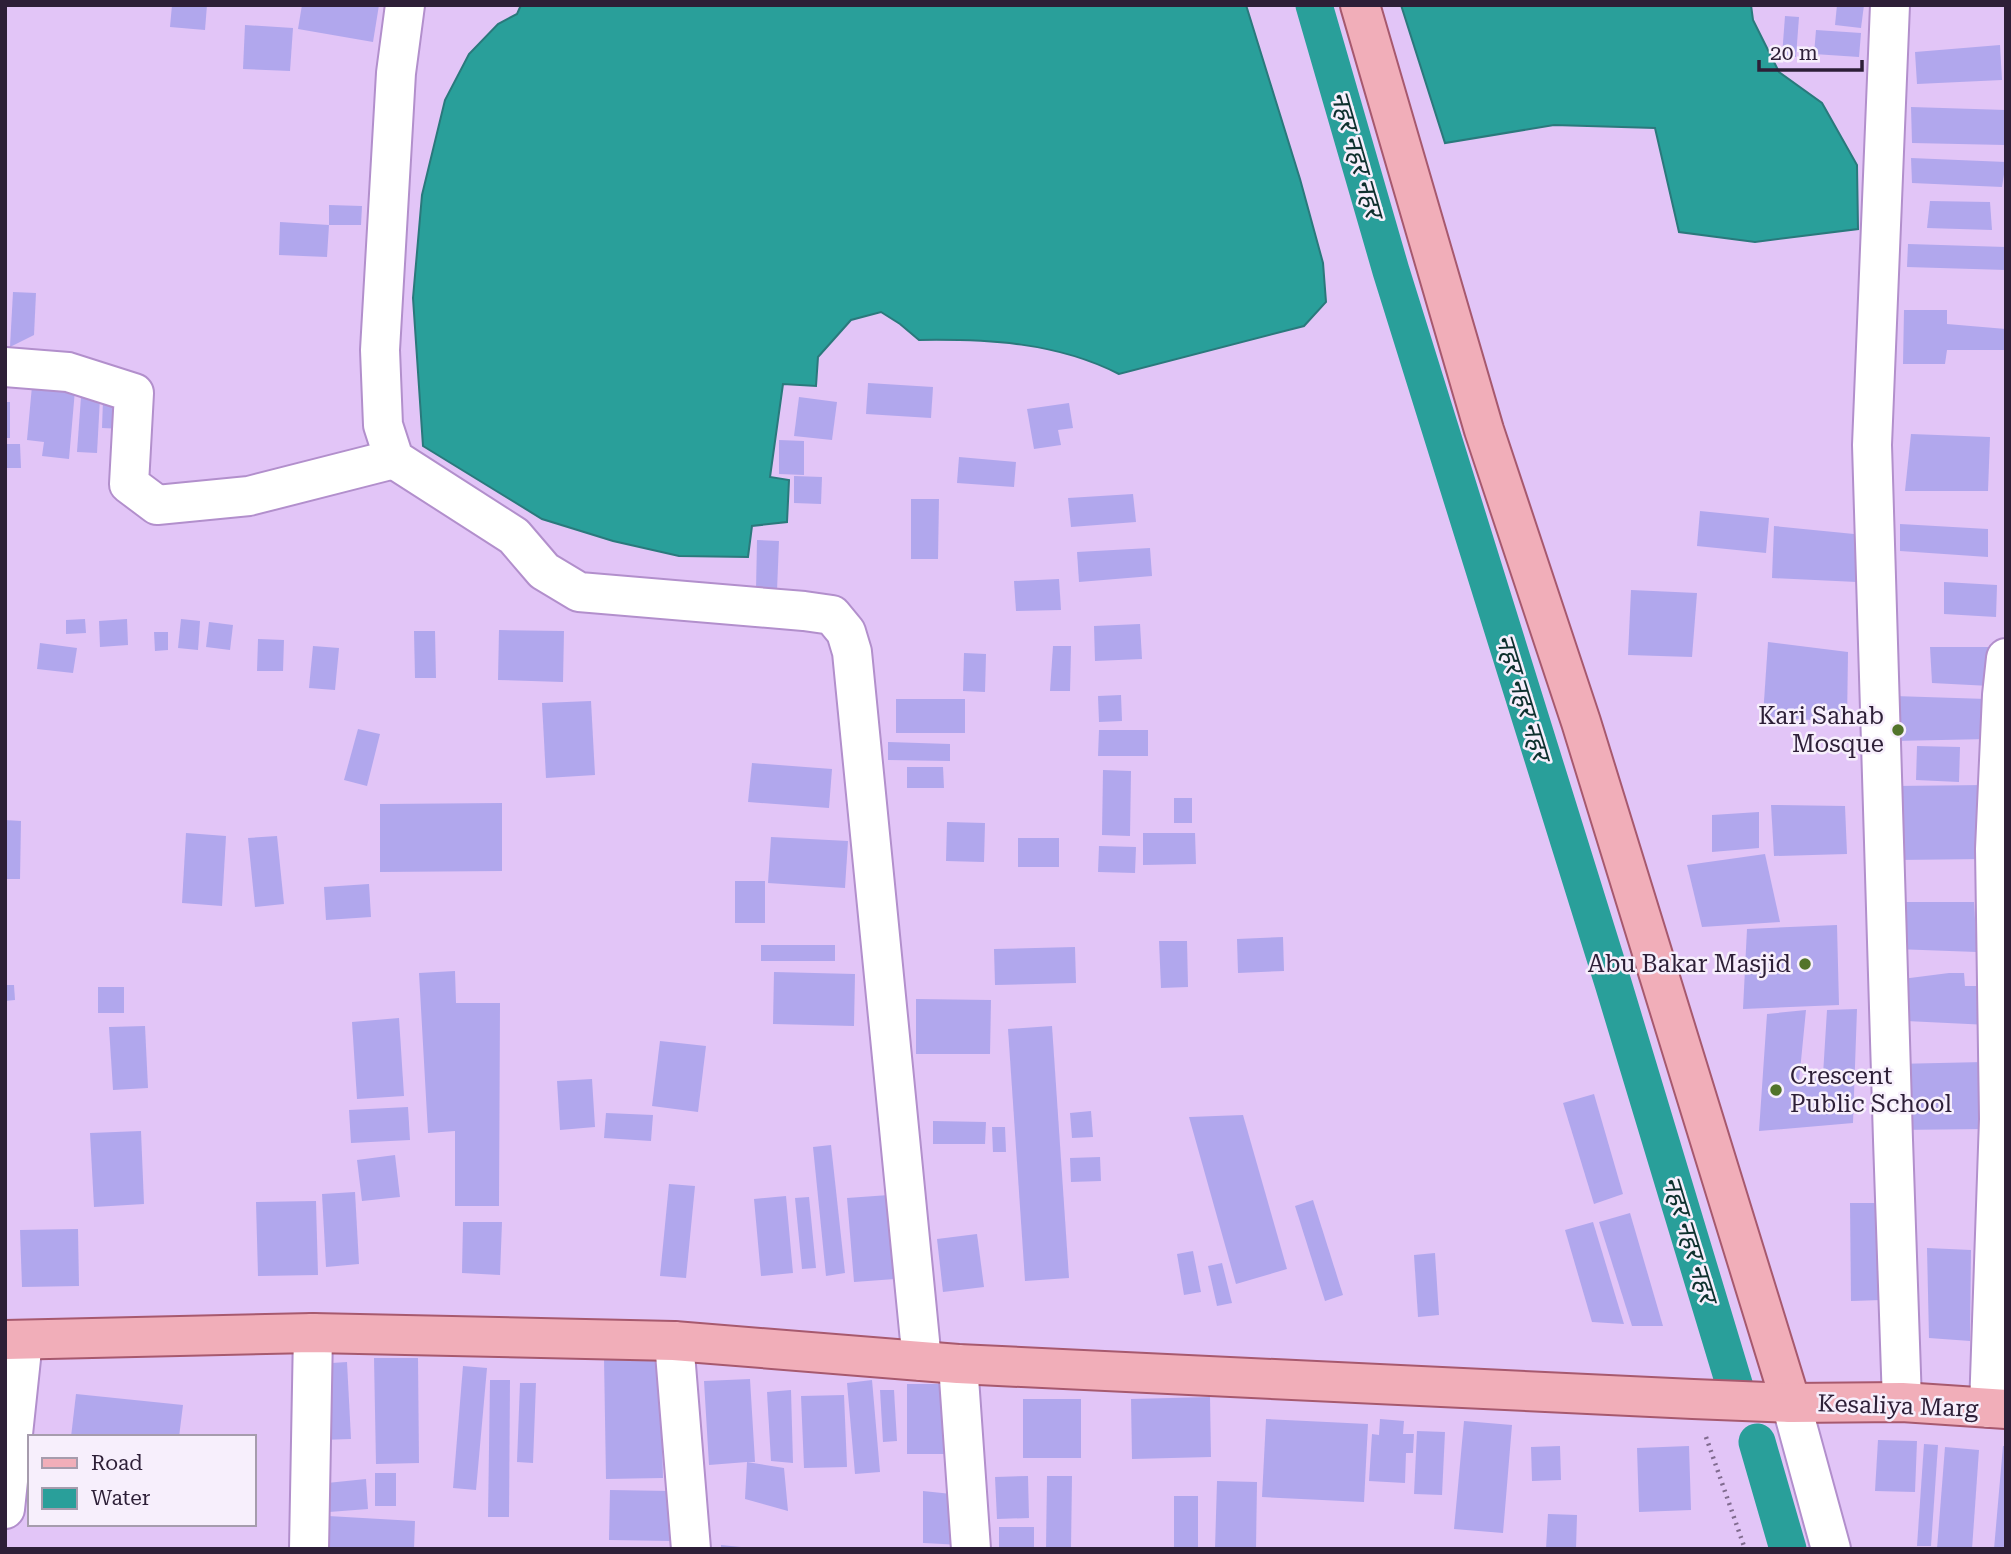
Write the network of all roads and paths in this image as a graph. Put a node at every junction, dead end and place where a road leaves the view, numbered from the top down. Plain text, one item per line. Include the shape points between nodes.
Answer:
1 (405, 5) edge
2 (1360, 5) edge
3 (1890, 5) edge
4 (5, 367) edge
5 (394, 458) junction
6 (2006, 658) edge
7 (313, 1333) junction
8 (14, 1340) edge
9 (674, 1341) junction
10 (940, 1363) junction
11 (1693, 1399) junction
12 (1902, 1402) junction
13 (1791, 1403) junction
14 (1997, 1408) edge
15 (5, 1509) edge
16 (309, 1549) edge
17 (691, 1549) edge
18 (971, 1549) edge
19 (1745, 1549) edge
20 (1830, 1549) edge

1 - 5 street via 396,73 380,350 383,425
2 - 13 main road via 1484,430 1585,736
3 - 12 street via 1872,445
4 - 5 street via 68,372 134,393 129,484 157,505 249,496
5 - 10 street via 514,536 544,571 579,593 832,615 846,632
6 - 14 street via 1996,849
7 - 8 main road, Kesaliya Marg
7 - 9 main road, Kesaliya Marg
7 - 16 street
8 - 15 street
9 - 10 main road, Kesaliya Marg
9 - 17 street
10 - 11 main road, Kesaliya Marg
10 - 18 street
11 - 13 main road, Kesaliya Marg
11 - 19 path
12 - 13 main road, Kesaliya Marg
12 - 14 main road, Kesaliya Marg
13 - 20 street

